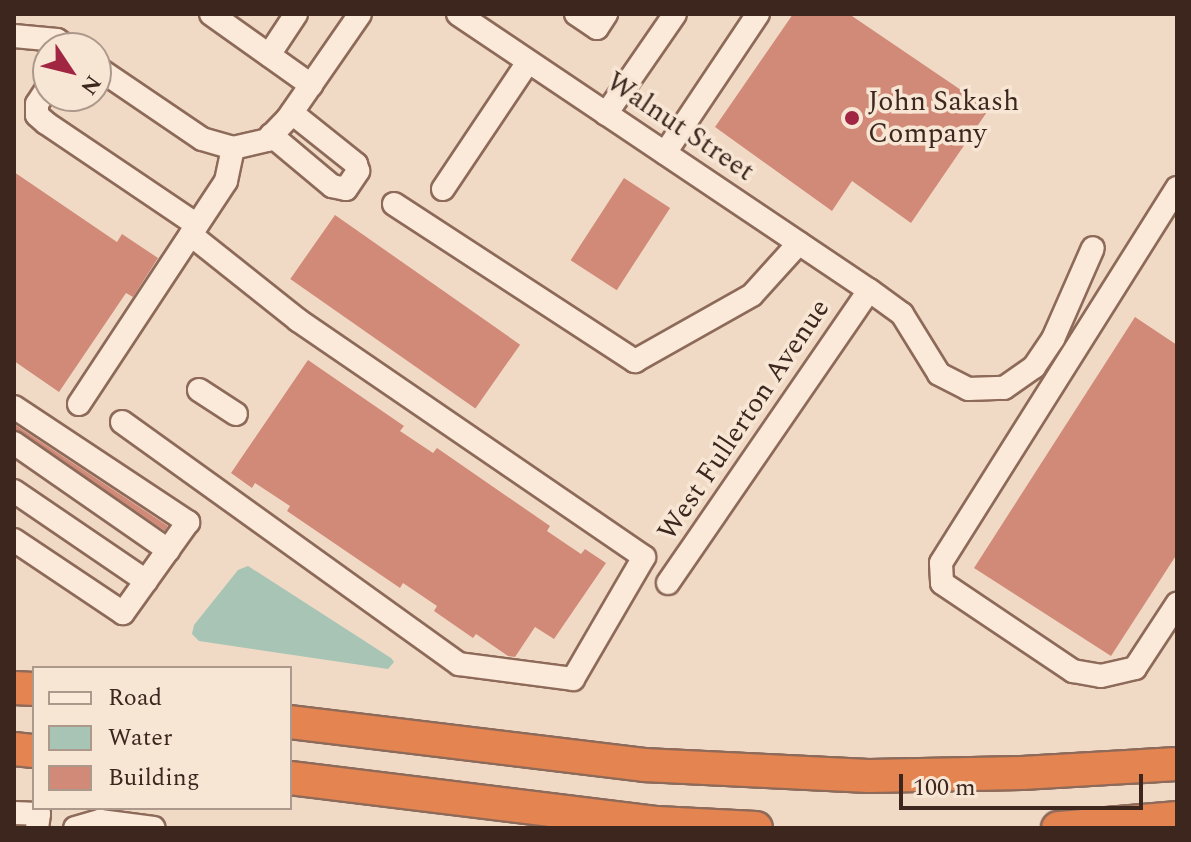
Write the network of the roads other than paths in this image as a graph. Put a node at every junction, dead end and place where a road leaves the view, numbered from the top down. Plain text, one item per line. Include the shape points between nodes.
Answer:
1 (296, 14) edge
2 (360, 14) edge
3 (458, 14) edge
4 (576, 14) edge
5 (606, 14) edge
6 (758, 14) edge
7 (668, 16) edge
8 (223, 17) edge
9 (269, 55) junction
10 (528, 62) junction
11 (112, 78) edge
12 (311, 85) junction
13 (37, 112) edge
14 (292, 113) junction
15 (606, 114) junction
16 (271, 135) junction
17 (233, 148) junction
18 (665, 153) junction
19 (1177, 188) edge
20 (443, 189) dead end
21 (394, 204) dead end
22 (194, 230) junction
23 (799, 243) junction
24 (1093, 248) dead end
25 (869, 290) junction
26 (199, 390) dead end
27 (79, 404) dead end
28 (14, 407) edge
29 (236, 414) dead end
30 (122, 422) dead end
31 (14, 443) edge
32 (14, 491) edge
33 (14, 540) edge
34 (168, 550) junction
35 (146, 581) junction
36 (668, 583) dead end
37 (1177, 604) edge
38 (292, 722) edge
39 (1177, 764) edge
40 (292, 778) edge
41 (14, 813) edge
42 (1177, 818) edge
43 (37, 828) edge
44 (75, 828) edge
45 (154, 828) edge
46 (756, 828) edge
47 (1058, 828) edge

1 - 9 street
2 - 12 street
3 - 10 street, Walnut Street
4 - 5 street via 597,28
6 - 18 street
7 - 15 street
8 - 9 street
9 - 12 street
10 - 15 street, Walnut Street
10 - 20 street
11 - 17 street via 202,139
12 - 14 street
13 - 22 street
14 - 16 street
14 - 16 street via 356,164 358,171 346,189 332,186
15 - 18 street, Walnut Street
16 - 17 street
17 - 22 street via 226,181
18 - 23 street, Walnut Street
19 - 37 street via 941,563 942,583 1073,671 1101,676 1135,668
21 - 23 street via 635,361 752,295
22 - 27 street
22 - 30 street via 298,320 644,557 573,679 459,664
23 - 25 street, Walnut Street
24 - 25 street, Walnut Street via 1053,339 1034,367 1004,388 968,389 939,374 902,314
25 - 36 street, West Fullerton Avenue
26 - 29 street
28 - 34 street via 188,522
31 - 34 street
32 - 35 street
33 - 35 street via 123,613
34 - 35 street
38 - 39 highway via 644,765 824,774 1022,773
40 - 46 highway via 657,823
41 - 43 street via 39,814
42 - 47 highway
44 - 45 street via 100,821

